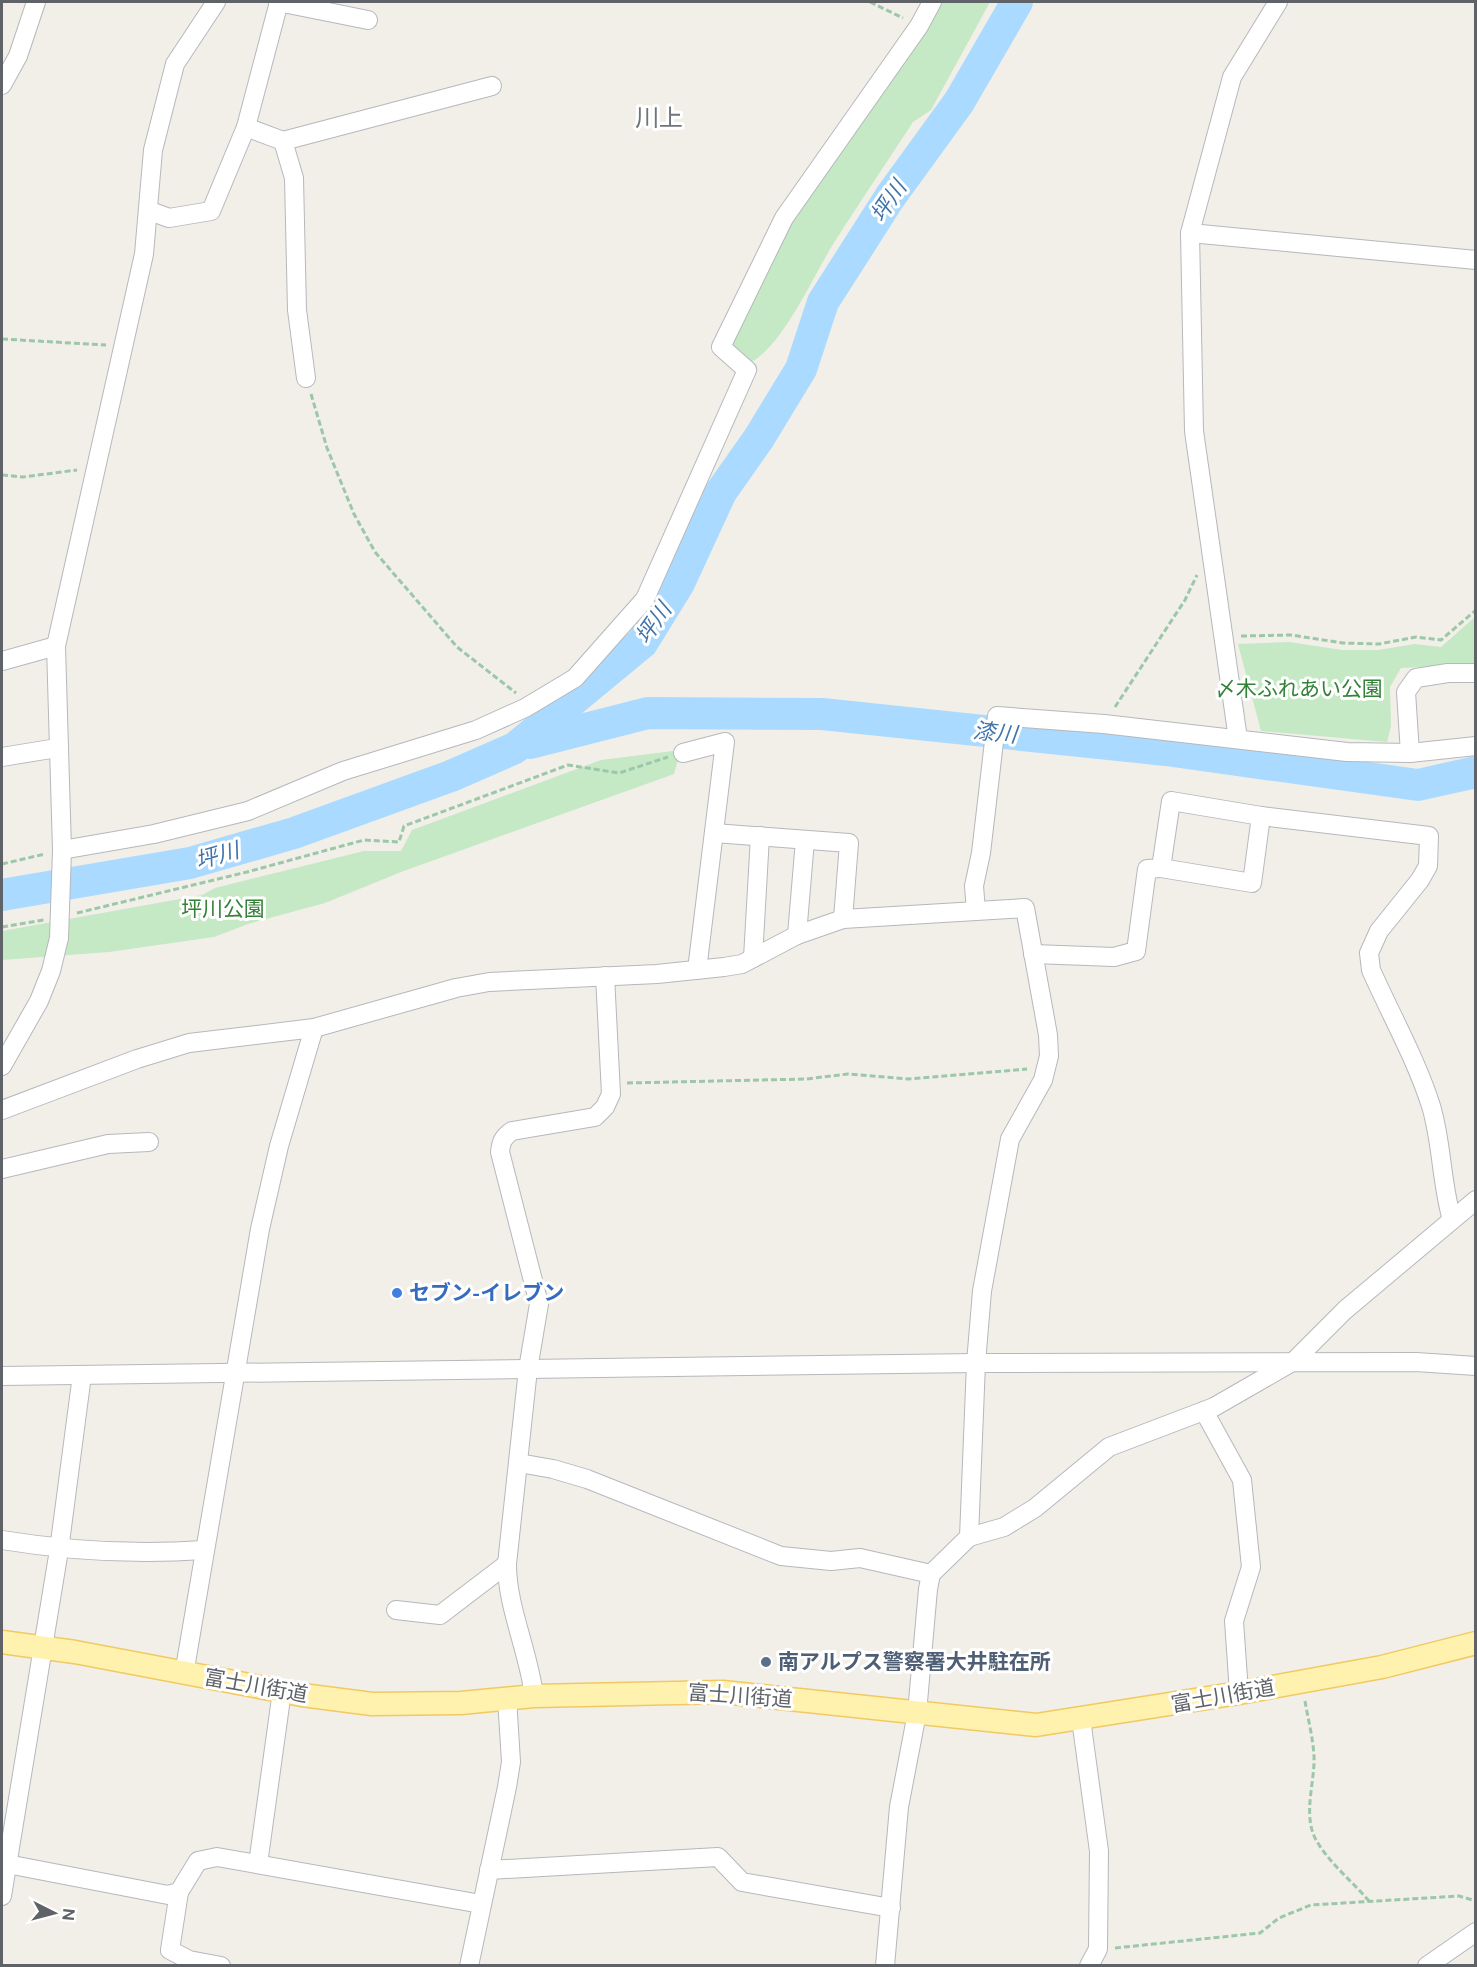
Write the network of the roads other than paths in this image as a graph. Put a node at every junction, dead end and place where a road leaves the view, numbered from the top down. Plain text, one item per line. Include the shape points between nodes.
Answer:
1 (36, 2) edge
2 (216, 2) edge
3 (279, 2) edge
4 (932, 2) edge
5 (1278, 2) edge
6 (368, 20) dead end
7 (2, 85) edge
8 (492, 86) dead end
9 (246, 127) junction
10 (283, 141) junction
11 (150, 211) junction
12 (1190, 233) junction
13 (1476, 260) edge
14 (306, 378) road end
15 (56, 646) junction
16 (2, 661) edge
17 (1476, 673) edge
18 (1238, 740) junction
19 (1476, 746) edge
20 (57, 748) junction
21 (683, 753) road end
22 (1410, 753) junction
23 (2, 756) edge
24 (1261, 816) junction
25 (714, 832) junction
26 (759, 836) junction
27 (806, 840) junction
28 (62, 850) junction
29 (1161, 868) junction
30 (976, 911) junction
31 (843, 920) junction
32 (796, 935) junction
33 (1033, 954) junction
34 (753, 958) junction
35 (697, 970) junction
36 (605, 976) junction
37 (314, 1028) junction
38 (2, 1066) edge
39 (2, 1110) edge
40 (149, 1142) dead end
41 (2, 1168) edge
42 (1476, 1200) edge
43 (1452, 1220) junction
44 (1294, 1361) junction
45 (976, 1363) junction
46 (1476, 1366) edge
47 (528, 1369) junction
48 (234, 1372) junction
49 (82, 1375) junction
50 (2, 1376) edge
51 (1204, 1412) junction
52 (519, 1463) junction
53 (969, 1537) junction
54 (2, 1540) edge
55 (59, 1550) junction
56 (204, 1550) junction
57 (507, 1564) junction
58 (932, 1574) junction
59 (396, 1610) dead end
60 (2, 1642) edge
61 (1476, 1643) edge
62 (44, 1648) junction
63 (184, 1674) junction
64 (282, 1691) junction
65 (1239, 1694) junction
66 (534, 1696) junction
67 (507, 1698) junction
68 (917, 1713) junction
69 (1081, 1719) junction
70 (5, 1864) edge
71 (258, 1864) junction
72 (489, 1870) junction
73 (179, 1892) junction
74 (2, 1896) edge
75 (481, 1904) junction
76 (891, 1908) junction
77 (1476, 1932) edge
78 (221, 1965) edge
79 (469, 1965) edge
80 (885, 1965) edge
81 (1089, 1965) edge
82 (1427, 1965) edge

1 - 7 street via 18,56
2 - 11 street via 175,64 153,150
3 - 6 street
3 - 9 street
4 - 28 street via 784,218 721,347 747,370 645,599 575,678 476,730 343,771 248,811 154,834
5 - 12 street via 1232,77
8 - 10 street
9 - 10 street
9 - 11 street via 211,211 170,218
10 - 14 street via 294,178 297,310
11 - 15 street via 126,346
12 - 13 street
12 - 18 street via 1194,431
15 - 16 street
15 - 20 street
17 - 22 street via 1416,678 1406,692
18 - 22 street via 1347,753
18 - 30 street via 997,716 974,886
19 - 22 street
20 - 23 street
20 - 28 street
21 - 25 street via 725,741
24 - 29 street via 1171,801
24 - 29 street via 1252,883
24 - 43 street via 1429,836 1428,866 1379,931 1369,953 1371,970 1431,1108
25 - 26 street
25 - 35 street
26 - 27 street
26 - 34 street
27 - 31 street via 849,843
27 - 32 street
28 - 38 street via 60,917 51,971 39,1001
29 - 33 street via 1147,869 1136,951 1114,957
30 - 31 street
30 - 33 street via 1025,908
31 - 32 street
32 - 34 street
33 - 45 street via 1048,1035 1046,1067 1043,1080 1010,1139 982,1292
34 - 35 street via 742,964
35 - 36 street
36 - 37 street via 489,982
36 - 47 street via 611,1094 604,1107 594,1117 512,1131 501,1143 500,1152 539,1304
37 - 39 street via 189,1043
37 - 48 street via 279,1146
40 - 41 street via 108,1144
42 - 43 street
43 - 44 street via 1345,1310
44 - 45 street
44 - 46 street
44 - 51 street
45 - 47 street
45 - 53 street
47 - 48 street
47 - 52 street
48 - 49 street
48 - 56 street
49 - 50 street
49 - 55 street
51 - 53 street via 1109,1448 1035,1508 1004,1527
51 - 65 street via 1242,1480 1251,1567 1234,1621
52 - 57 street
52 - 58 street via 586,1479 781,1556 831,1561 860,1558
53 - 58 street
54 - 55 street
55 - 56 street
55 - 62 street
56 - 63 street
57 - 59 street via 440,1615
57 - 66 street via 507,1581 531,1670
58 - 68 street
60 - 62 main road, 富士川街道
61 - 65 main road, 富士川街道 via 1382,1667
62 - 63 main road, 富士川街道
62 - 70 street
63 - 64 main road, 富士川街道
64 - 67 main road, 富士川街道 via 372,1704
64 - 71 street
65 - 69 main road, 富士川街道
66 - 67 main road, 富士川街道
66 - 68 main road, 富士川街道 via 723,1692
67 - 72 street via 511,1762
68 - 69 main road, 富士川街道 via 1036,1725
68 - 76 street via 899,1807
69 - 81 street via 1099,1851 1098,1949
70 - 73 street via 168,1895
70 - 74 street
71 - 73 street via 218,1857 198,1861
71 - 75 street
72 - 75 street
72 - 76 street via 718,1857 742,1882
73 - 78 street via 170,1950 189,1960
75 - 79 street
76 - 80 street
77 - 82 street

